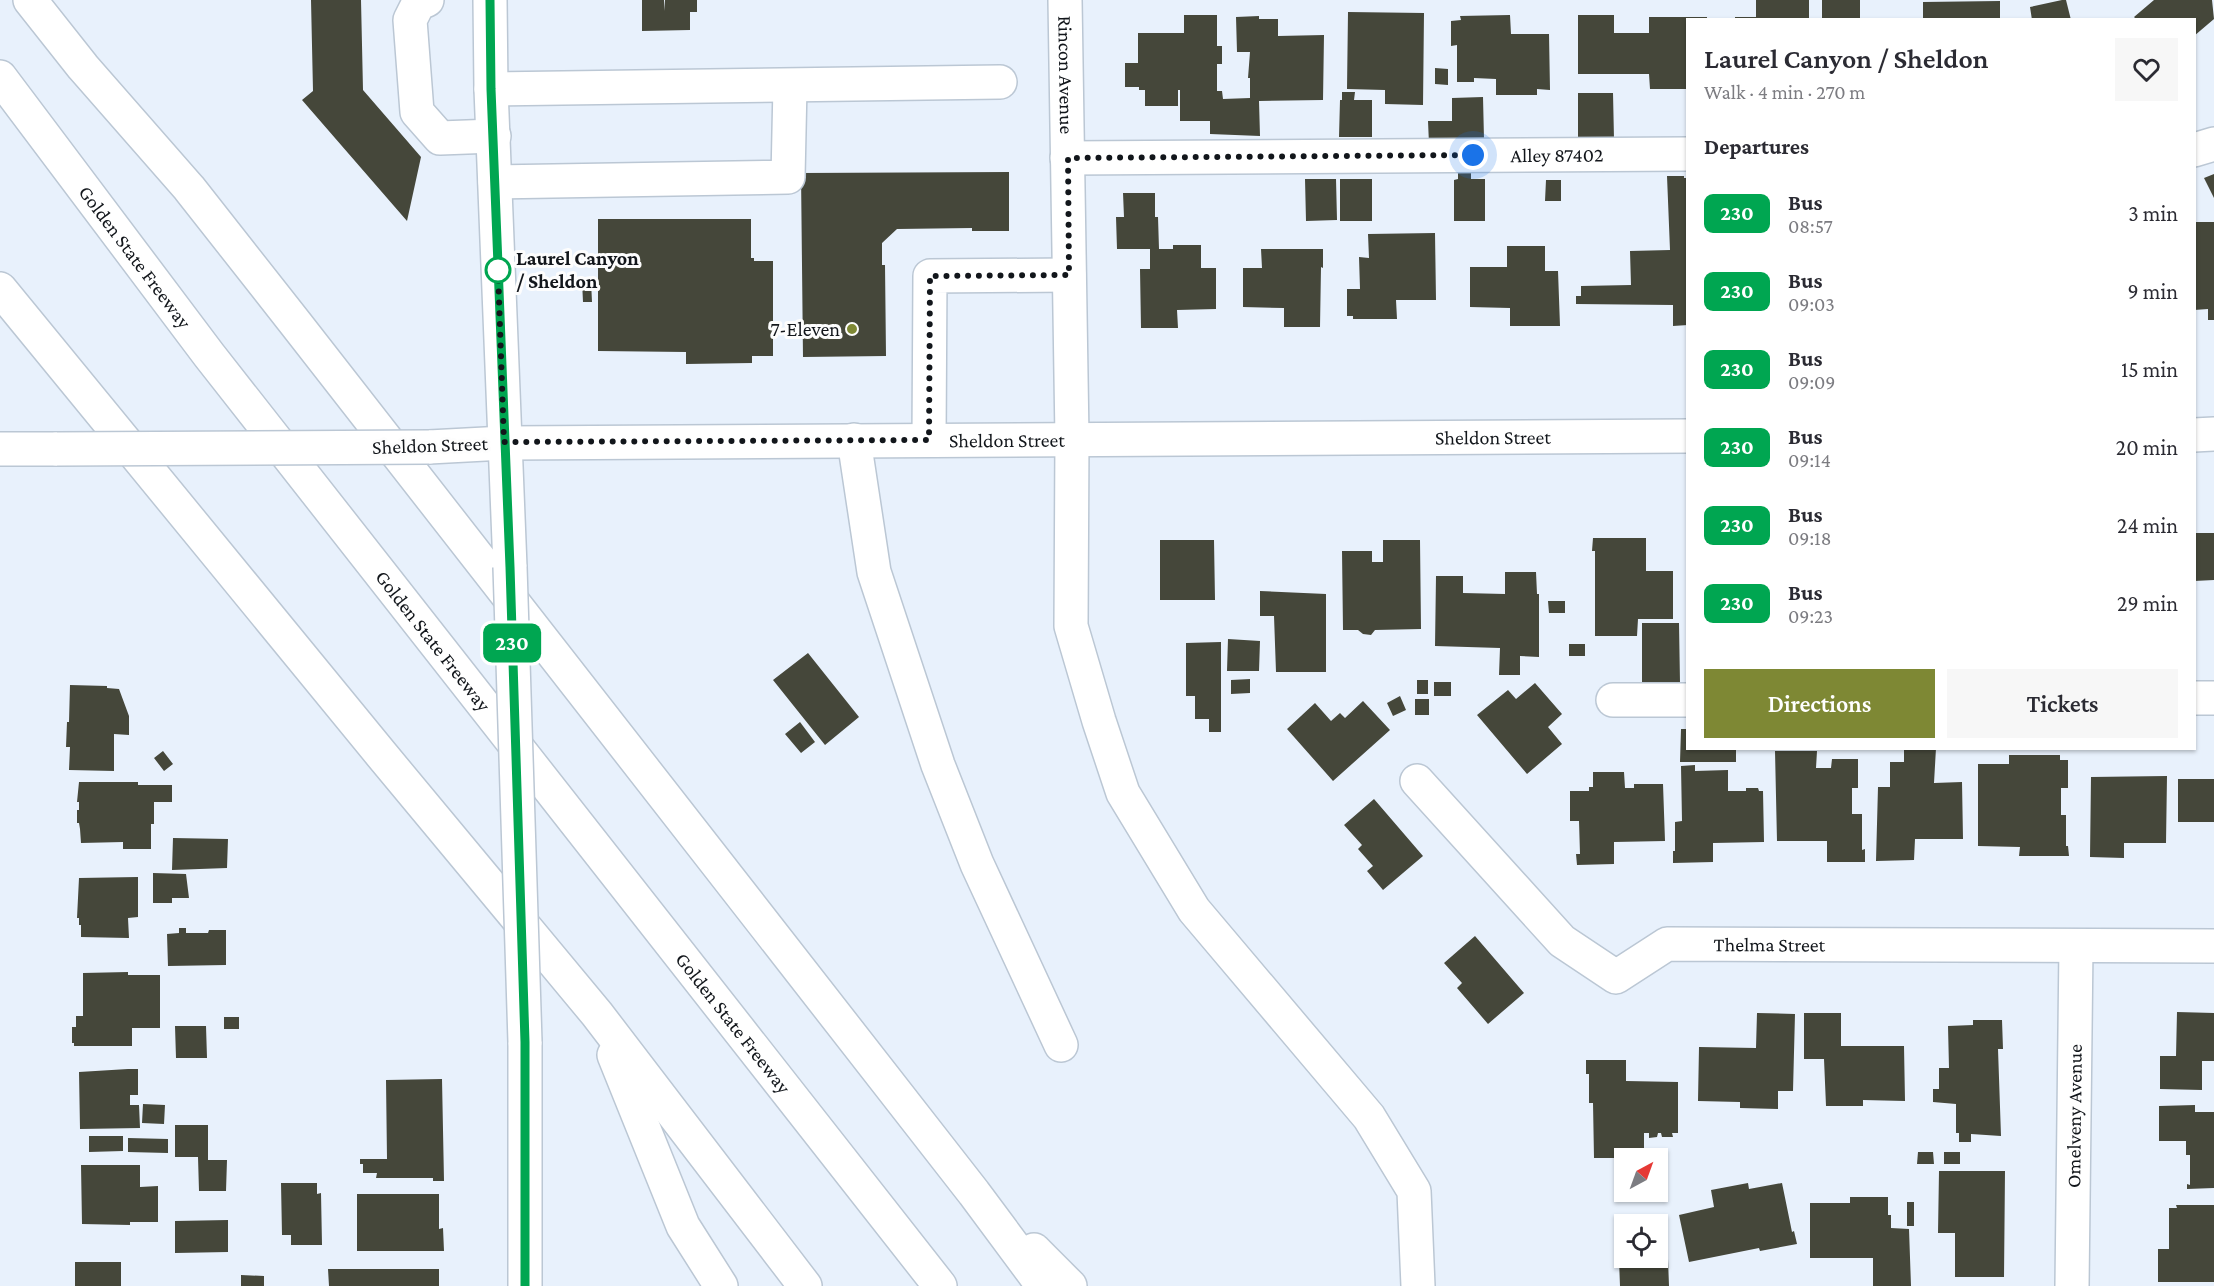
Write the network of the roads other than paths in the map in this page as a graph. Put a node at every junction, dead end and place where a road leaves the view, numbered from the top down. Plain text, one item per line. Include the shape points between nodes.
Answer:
1 (30, 0) edge
2 (58, 0) edge
3 (427, 0) edge
4 (490, 0) edge
5 (1065, 0) edge
6 (0, 77) edge
7 (1000, 82) dead end
8 (790, 86) junction
9 (491, 89) junction
10 (494, 136) junction
11 (2214, 144) edge
12 (2196, 149) edge
13 (1686, 154) edge
14 (1068, 158) junction
15 (495, 182) junction
16 (189, 188) junction
17 (1069, 275) junction
18 (0, 289) edge
19 (2196, 435) edge
20 (2214, 435) edge
21 (1686, 436) edge
22 (1072, 438) junction
23 (854, 440) junction
24 (929, 440) junction
25 (504, 442) junction
26 (0, 450) edge
27 (2196, 698) edge
28 (2214, 698) edge
29 (1613, 700) dead end
30 (1686, 700) edge
31 (1417, 781) dead end
32 (2076, 946) junction
33 (2214, 946) edge
34 (597, 1014) junction
35 (1061, 1045) dead end
36 (974, 1193) junction
37 (525, 1286) edge
38 (721, 1286) edge
39 (805, 1286) edge
40 (940, 1286) edge
41 (1043, 1286) edge
42 (1070, 1286) edge
43 (1418, 1286) edge
44 (2072, 1286) edge

1 - 16 main road
2 - 16 main road via 100,55
3 - 10 main road via 418,4 410,20 417,112 440,138
4 - 9 main road
5 - 14 main road, Rincon Avenue
6 - 40 main road, Golden State Freeway via 216,364
7 - 8 main road
8 - 9 main road
8 - 15 main road via 788,177
9 - 10 main road
10 - 15 main road
11 - 12 main road
13 - 14 main road, Alley 87402
14 - 17 main road, Rincon Avenue
15 - 25 main road
16 - 36 main road
17 - 22 main road, Rincon Avenue
17 - 24 main road via 930,276
18 - 34 main road
19 - 20 main road
21 - 22 main road, Sheldon Street
22 - 24 main road, Sheldon Street
22 - 43 main road, Rincon Avenue via 1071,626 1123,793 1194,910 1369,1117 1386,1144 1414,1191
23 - 24 main road, Sheldon Street
23 - 25 main road, Sheldon Street
23 - 35 main road via 874,572 938,765 977,864
25 - 26 main road, Sheldon Street, bridge via 429,447
25 - 37 main road, bridge via 525,1042
27 - 28 main road
29 - 30 main road
31 - 32 main road, Thelma Street via 1562,941 1616,977 1667,944
32 - 33 main road, Thelma Street
32 - 44 main road, Omelveny Avenue
34 - 38 main road via 683,1226
34 - 39 main road
36 - 41 main road
36 - 42 main road

